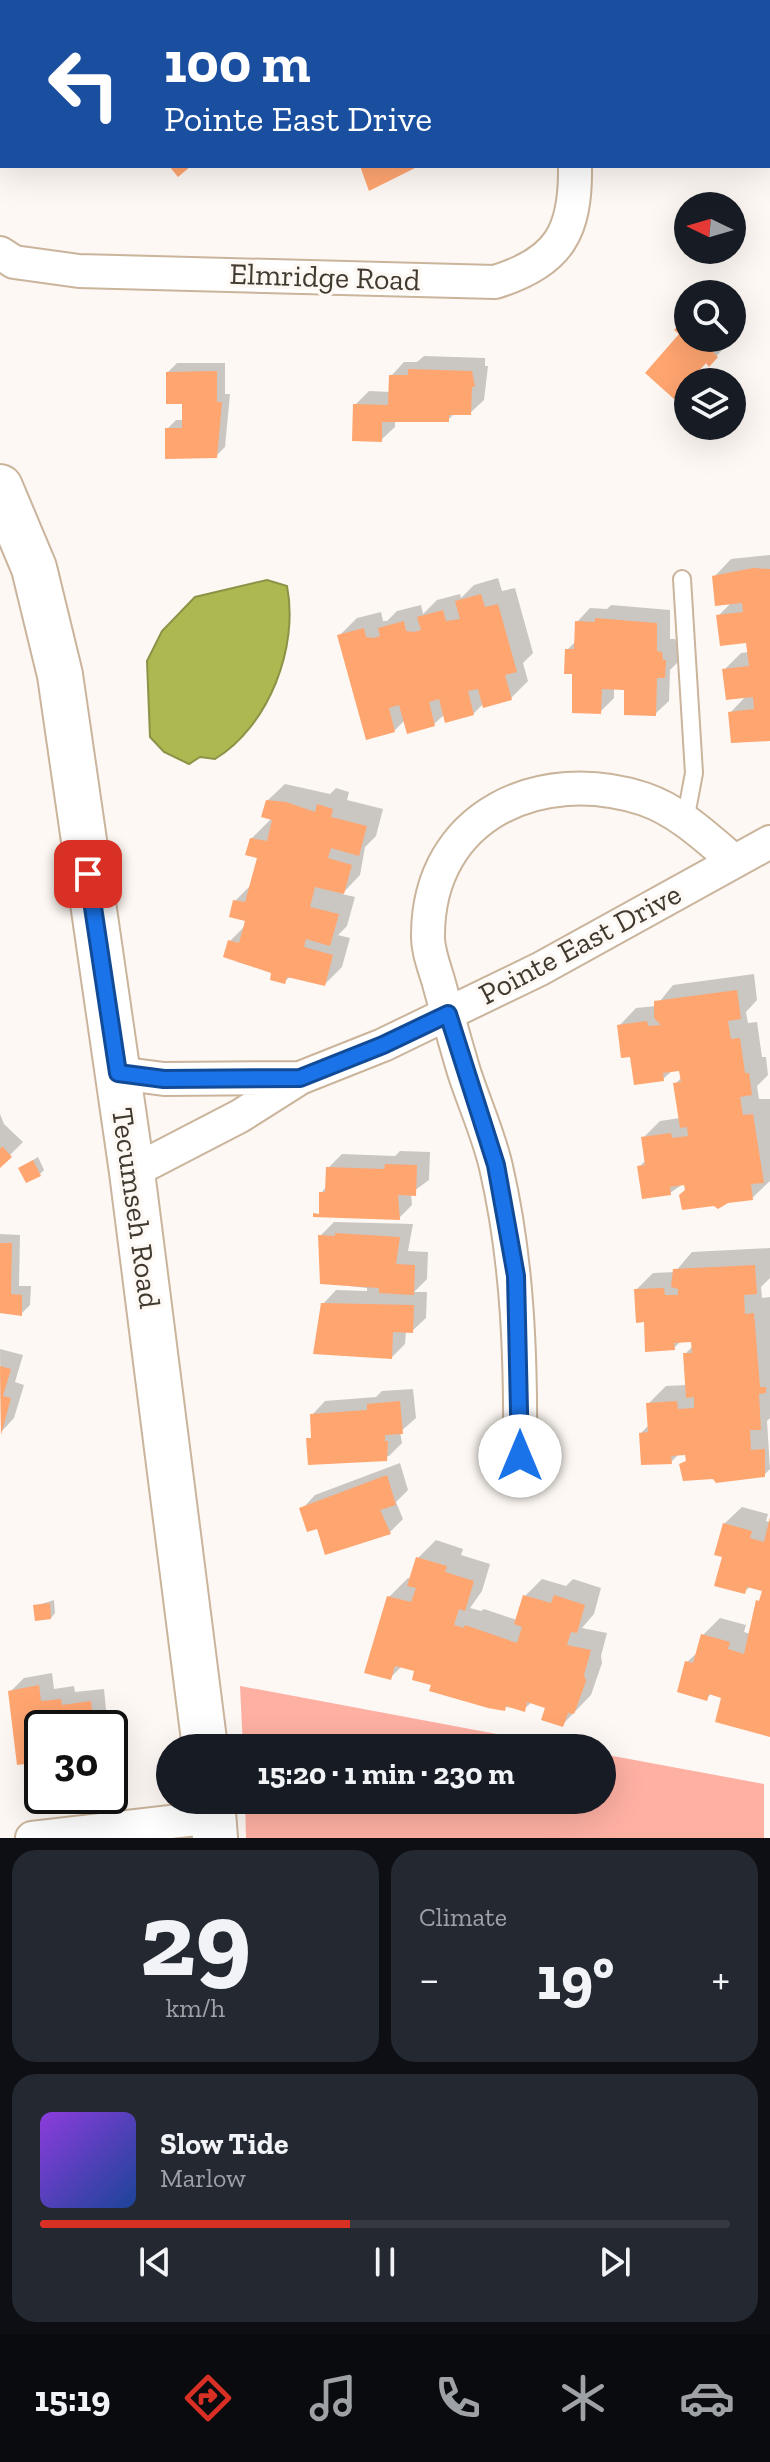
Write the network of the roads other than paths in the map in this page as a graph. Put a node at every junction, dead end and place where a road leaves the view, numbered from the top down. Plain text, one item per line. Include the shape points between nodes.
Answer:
1 (575, 168) edge
2 (0, 253) edge
3 (0, 487) edge
4 (682, 579) dead end
5 (685, 821) junction
6 (770, 842) edge
7 (734, 861) junction
8 (448, 1014) junction
9 (118, 1073) junction
10 (300, 1078) junction
11 (132, 1172) junction
12 (520, 1456) dead end
13 (203, 1734) edge
14 (214, 1818) edge
15 (32, 1838) edge

1 - 2 street, Elmridge Road via 576,205 563,240 525,273 495,282 79,271 14,262
3 - 9 street, Tecumseh Road via 34,568 60,675
4 - 5 lane via 694,773
5 - 7 street
5 - 8 street via 647,800 598,787 550,788 489,814 446,858 428,914 428,940
6 - 7 street, Pointe East Drive
7 - 8 street, Pointe East Drive
8 - 10 street, Pointe East Drive
8 - 12 street via 496,1165 516,1276
9 - 10 street, Pointe East Drive via 164,1079
9 - 11 street, Tecumseh Road
10 - 11 street, Pointe East Drive
11 - 13 street, Tecumseh Road
14 - 15 street

